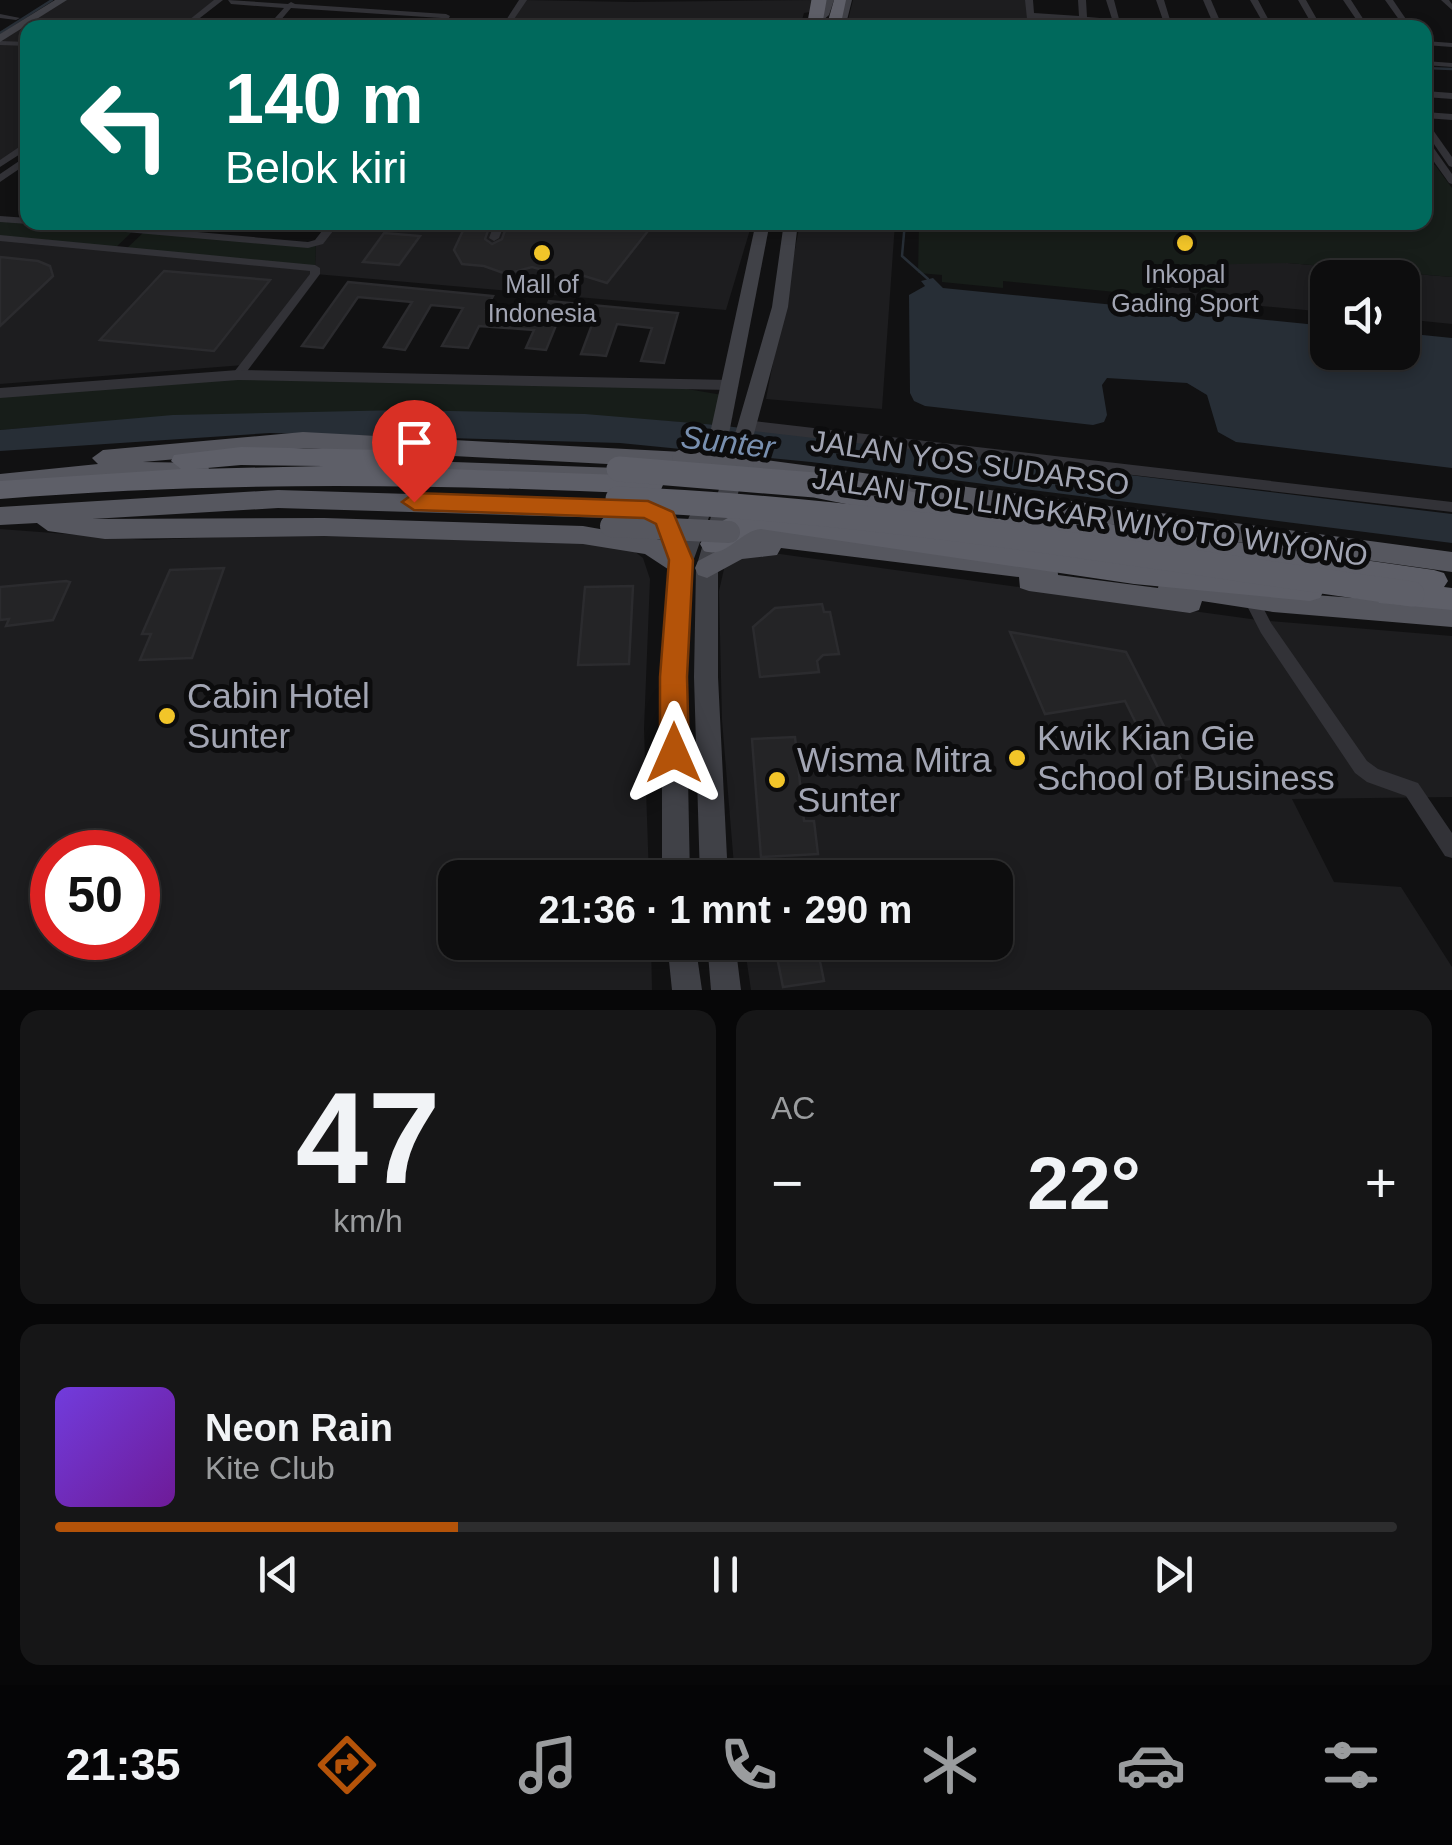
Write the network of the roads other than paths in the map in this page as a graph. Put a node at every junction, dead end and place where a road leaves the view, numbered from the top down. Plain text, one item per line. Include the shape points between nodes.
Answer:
1 (44, 0) edge
2 (62, 0) edge
3 (219, 0) edge
4 (380, 0) edge
5 (1029, 0) edge
6 (1082, 0) edge
7 (1445, 0) edge
8 (232, 1) edge
9 (293, 3) edge
10 (1452, 8) edge
11 (369, 10) junction
12 (1030, 16) junction
13 (1083, 19) junction
14 (32, 20) edge
15 (193, 20) edge
16 (207, 20) edge
17 (444, 20) edge
18 (1031, 20) edge
19 (1094, 20) edge
20 (5, 21) edge
21 (1432, 143) edge
22 (1432, 145) edge
23 (1452, 164) edge
24 (1452, 180) edge
25 (139, 230) edge
26 (170, 230) edge
27 (329, 230) edge
28 (497, 230) edge
29 (761, 230) edge
30 (763, 230) edge
31 (786, 230) edge
32 (787, 230) edge
33 (0, 238) edge
34 (494, 238) dead end
35 (119, 249) junction
36 (241, 370) junction
37 (0, 384) edge
38 (729, 390) junction
39 (0, 393) edge
40 (745, 426) junction
41 (724, 464) junction
42 (0, 470) edge
43 (113, 471) junction
44 (649, 478) junction
45 (0, 482) edge
46 (803, 486) junction
47 (0, 490) edge
48 (0, 504) edge
49 (1452, 507) edge
50 (930, 508) junction
51 (648, 510) junction
52 (0, 516) edge
53 (28, 520) junction
54 (1344, 547) junction
55 (710, 556) junction
56 (1452, 562) edge
57 (680, 564) junction
58 (1452, 584) edge
59 (1412, 594) junction
60 (1247, 597) junction
61 (1452, 598) edge
62 (1452, 616) edge
63 (1452, 849) edge
64 (676, 860) edge
65 (713, 860) edge
66 (683, 960) edge
67 (723, 960) edge
68 (687, 990) edge
69 (726, 990) edge

1 - 20 main road
2 - 14 main road
3 - 15 street
4 - 11 street
5 - 12 street
6 - 13 street
7 - 10 street
8 - 9 street
8 - 16 street
9 - 11 street
11 - 17 street
12 - 13 street
12 - 18 street
13 - 19 street
21 - 23 street
22 - 24 street
25 - 35 street
26 - 27 street via 308,245
28 - 34 street
29 - 38 main road
30 - 31 main road via 771,247 761,310 768,306
32 - 40 main road via 780,307
33 - 35 street
35 - 36 street via 315,268
36 - 37 street
36 - 38 street
36 - 39 street
38 - 41 main road
40 - 41 main road
40 - 49 street
41 - 44 highway
41 - 46 highway via 744,477
41 - 55 main road
41 - 57 main road
42 - 54 highway, JALAN YOS SUDARSO, bridge via 303,440 683,460
43 - 44 highway via 346,466
43 - 45 highway
43 - 46 highway, bridge via 241,456 705,474
44 - 51 highway via 657,494
46 - 50 highway, bridge
46 - 54 highway via 1303,548
47 - 50 highway, JALAN TOL LINGKAR WIYOTO WIYONO, bridge via 210,476 442,476 716,487
48 - 59 highway, JALAN TOL LINGKAR WIYOTO WIYONO, bridge via 226,486 719,502
50 - 58 highway, JALAN TOL LINGKAR WIYOTO WIYONO
51 - 52 highway via 375,500 160,504
51 - 57 highway via 665,518
52 - 53 highway
53 - 57 highway via 106,530 583,535 650,545
53 - 60 highway, bridge via 274,514 729,532
54 - 56 highway, JALAN YOS SUDARSO
55 - 59 highway, bridge via 741,521 789,522 1134,573 1368,596
55 - 60 highway via 758,547 1190,603
55 - 65 main road via 706,677
57 - 64 main road
59 - 61 highway, JALAN TOL LINGKAR WIYOTO WIYONO
60 - 62 highway
60 - 63 street via 1361,766 1412,788
66 - 68 main road
67 - 69 main road

